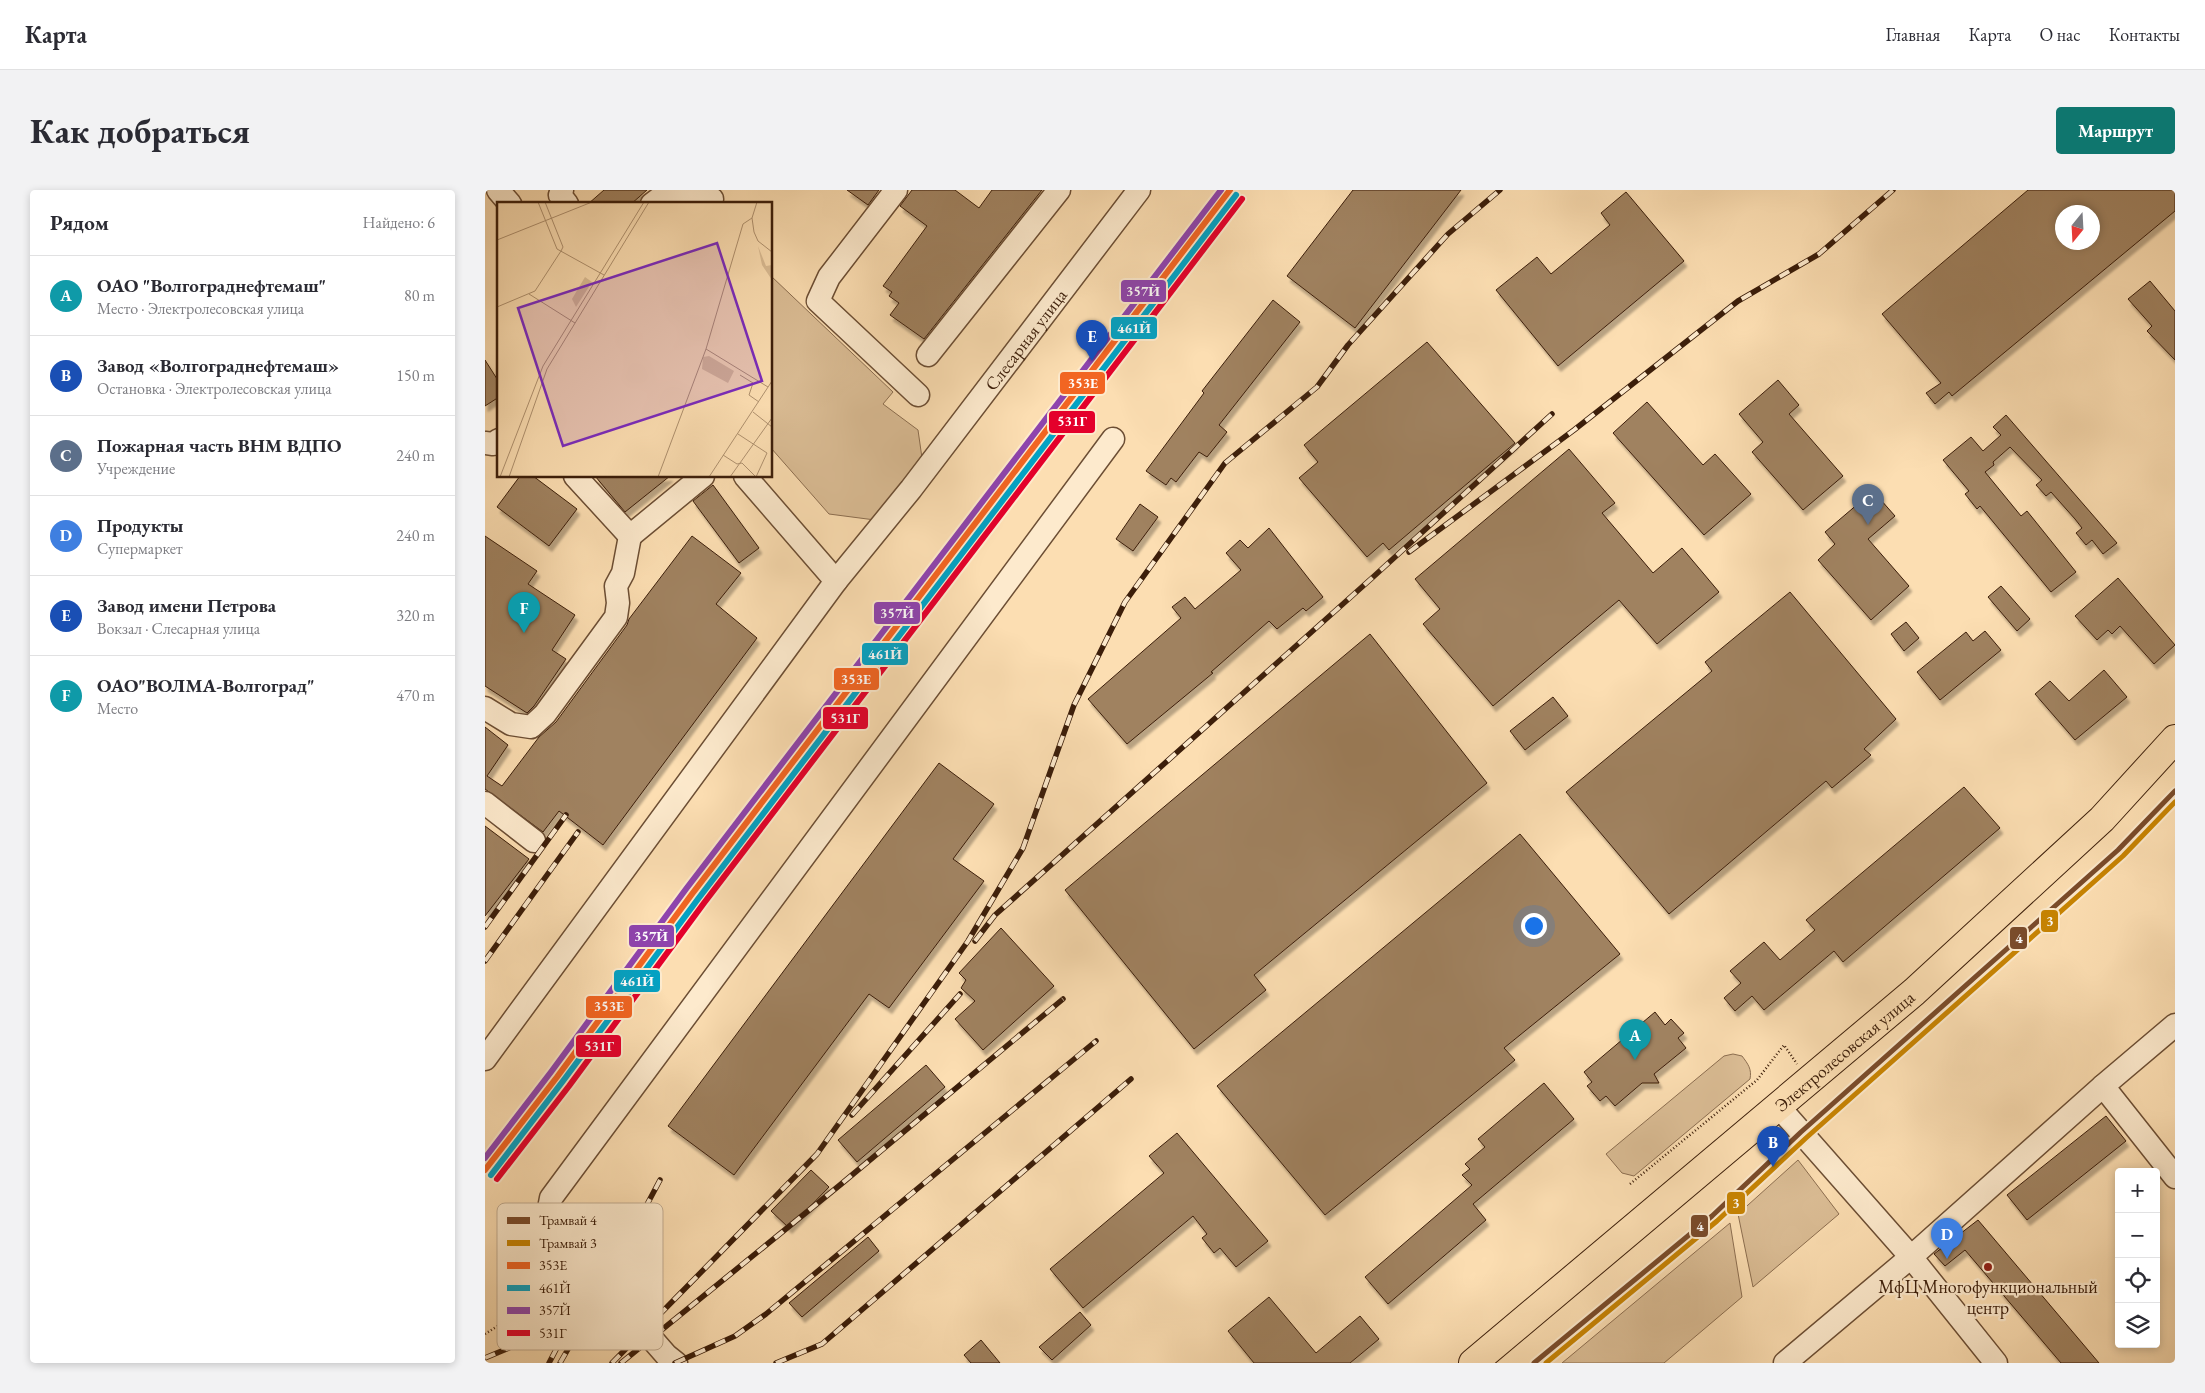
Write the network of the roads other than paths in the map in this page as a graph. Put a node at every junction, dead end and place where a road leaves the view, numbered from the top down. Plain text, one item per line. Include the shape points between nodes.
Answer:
1 (498, 190) edge
2 (562, 190) edge
3 (896, 190) edge
4 (1059, 190) edge
5 (1139, 190) edge
6 (714, 198) edge
7 (508, 202) edge
8 (565, 202) edge
9 (654, 202) edge
10 (928, 355) dead end
11 (918, 396) dead end
12 (1113, 439) dead end
13 (577, 478) edge
14 (701, 478) edge
15 (747, 478) edge
16 (630, 536) junction
17 (836, 581) junction
18 (485, 708) edge
19 (2175, 739) edge
20 (485, 804) edge
21 (534, 841) dead end
22 (2175, 1025) edge
23 (485, 1059) edge
24 (2103, 1086) junction
25 (1778, 1106) junction
26 (2175, 1177) edge
27 (550, 1203) edge
28 (1911, 1257) junction
29 (661, 1350) edge
30 (676, 1363) edge
31 (1473, 1363) edge
32 (1785, 1363) edge
33 (1996, 1363) edge

1 - 7 street
2 - 8 street via 560,195
3 - 11 street via 829,277 818,301
4 - 10 street
5 - 17 street, Слесарная улица via 911,489
6 - 9 street via 659,198
12 - 27 street
13 - 16 street
14 - 16 street
15 - 17 street
16 - 18 street via 623,573 616,586 616,617 545,714 531,727 511,724
17 - 23 street, Слесарная улица
19 - 25 main road, Электролесовская улица via 2095,826 1914,992
20 - 21 street
22 - 24 street
24 - 26 street
24 - 28 street
25 - 28 street
25 - 31 main road, Электролесовская улица
28 - 32 street
28 - 33 street
29 - 30 street

